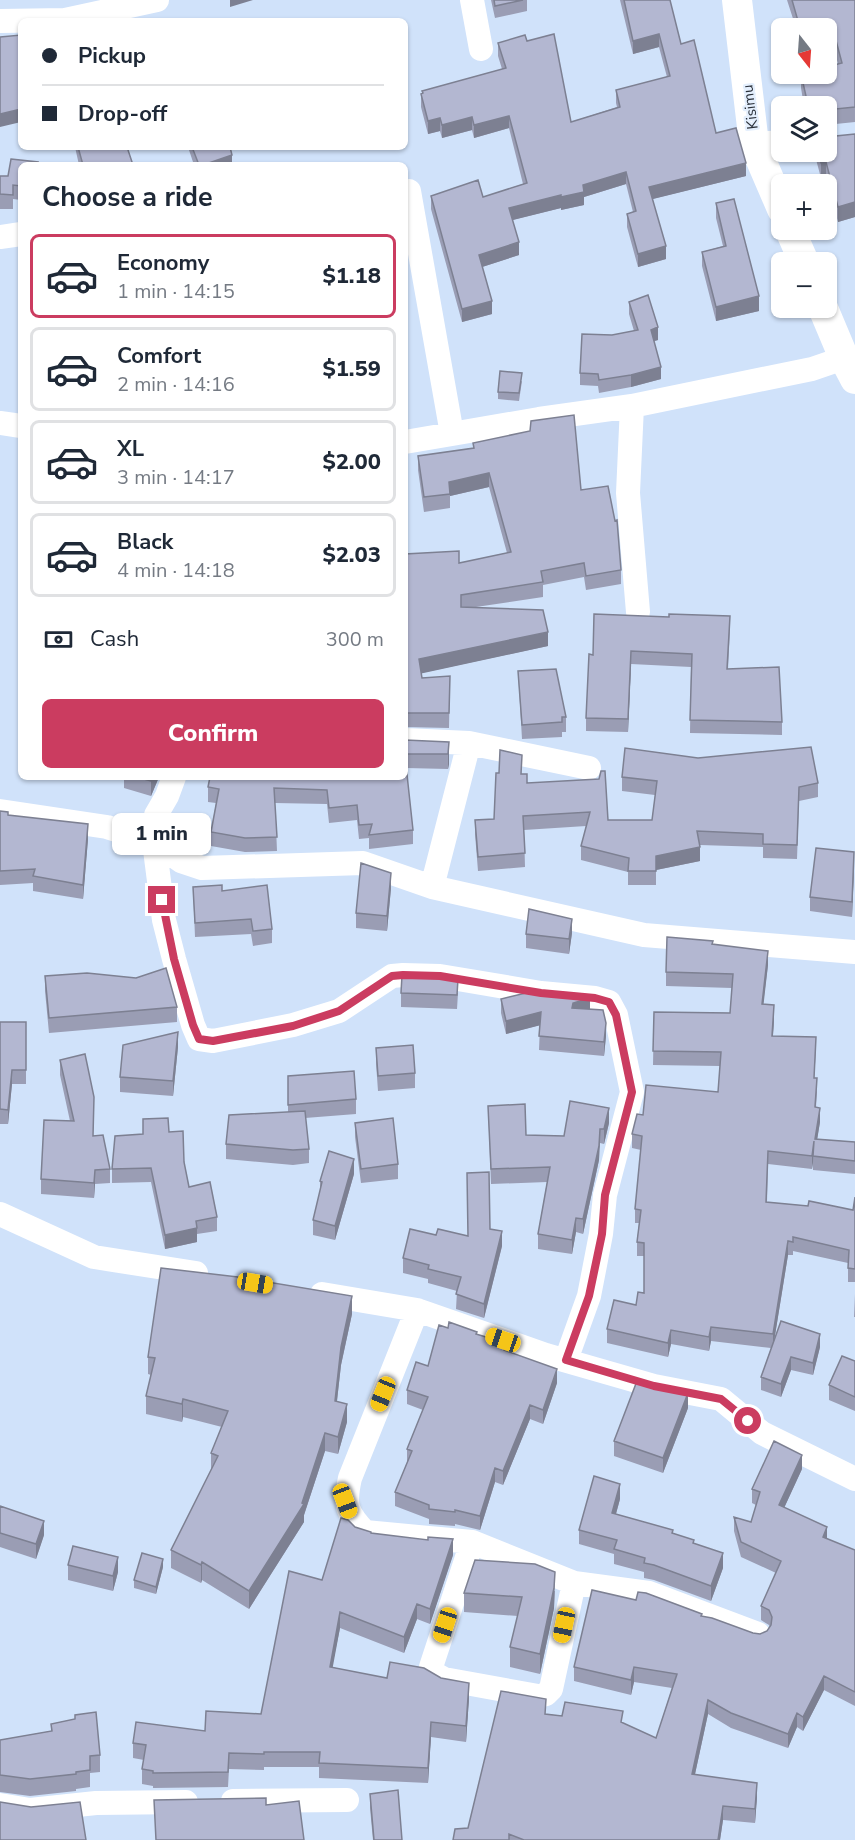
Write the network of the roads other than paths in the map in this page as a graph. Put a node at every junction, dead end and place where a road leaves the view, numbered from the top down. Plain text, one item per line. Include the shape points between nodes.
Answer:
1 (157, 0) edge
2 (471, 0) edge
3 (737, 0) edge
4 (74, 18) edge
5 (0, 21) edge
6 (18, 21) edge
7 (481, 49) dead end
8 (768, 143) edge
9 (775, 174) edge
10 (409, 191) dead end
11 (18, 234) edge
12 (0, 237) edge
13 (827, 318) edge
14 (849, 369) edge
15 (632, 406) junction
16 (0, 423) edge
17 (18, 426) edge
18 (452, 434) junction
19 (408, 441) edge
20 (638, 612) dead end
21 (408, 740) edge
22 (469, 743) junction
23 (589, 768) dead end
24 (173, 780) edge
25 (0, 811) edge
26 (154, 842) junction
27 (432, 887) junction
28 (855, 952) edge
29 (0, 1214) edge
30 (221, 1277) edge
31 (302, 1291) edge
32 (417, 1310) junction
33 (566, 1360) junction
34 (855, 1479) edge
35 (472, 1542) junction
36 (574, 1583) junction
37 (758, 1634) edge
38 (347, 1800) dead end
39 (0, 1805) edge

1 - 4 street
2 - 7 street
3 - 8 street, Kisimu
5 - 6 street
8 - 9 street, Kisimu
10 - 18 street
11 - 12 street
13 - 14 street
14 - 15 street via 812,369
15 - 18 street
15 - 20 street via 628,494
16 - 17 street
18 - 19 street
21 - 22 street
22 - 23 street
22 - 27 street
24 - 26 street via 156,815
25 - 26 street via 107,827
26 - 27 street via 181,861 202,868 363,863
26 - 33 street via 164,920 199,1039 213,1041 293,1026 339,1011 392,976 403,975 440,976 609,1002 616,1015 632,1092 605,1195 602,1234 589,1296
27 - 28 street via 644,935
29 - 30 street via 94,1257
31 - 32 street
32 - 33 street
32 - 35 street via 350,1478 345,1501 352,1518 365,1532
33 - 34 street via 654,1386 721,1399 762,1433
35 - 36 street
35 - 36 street via 431,1667 444,1678 538,1696 546,1694 551,1689
36 - 37 street via 649,1593
38 - 39 street via 96,1803 30,1810

